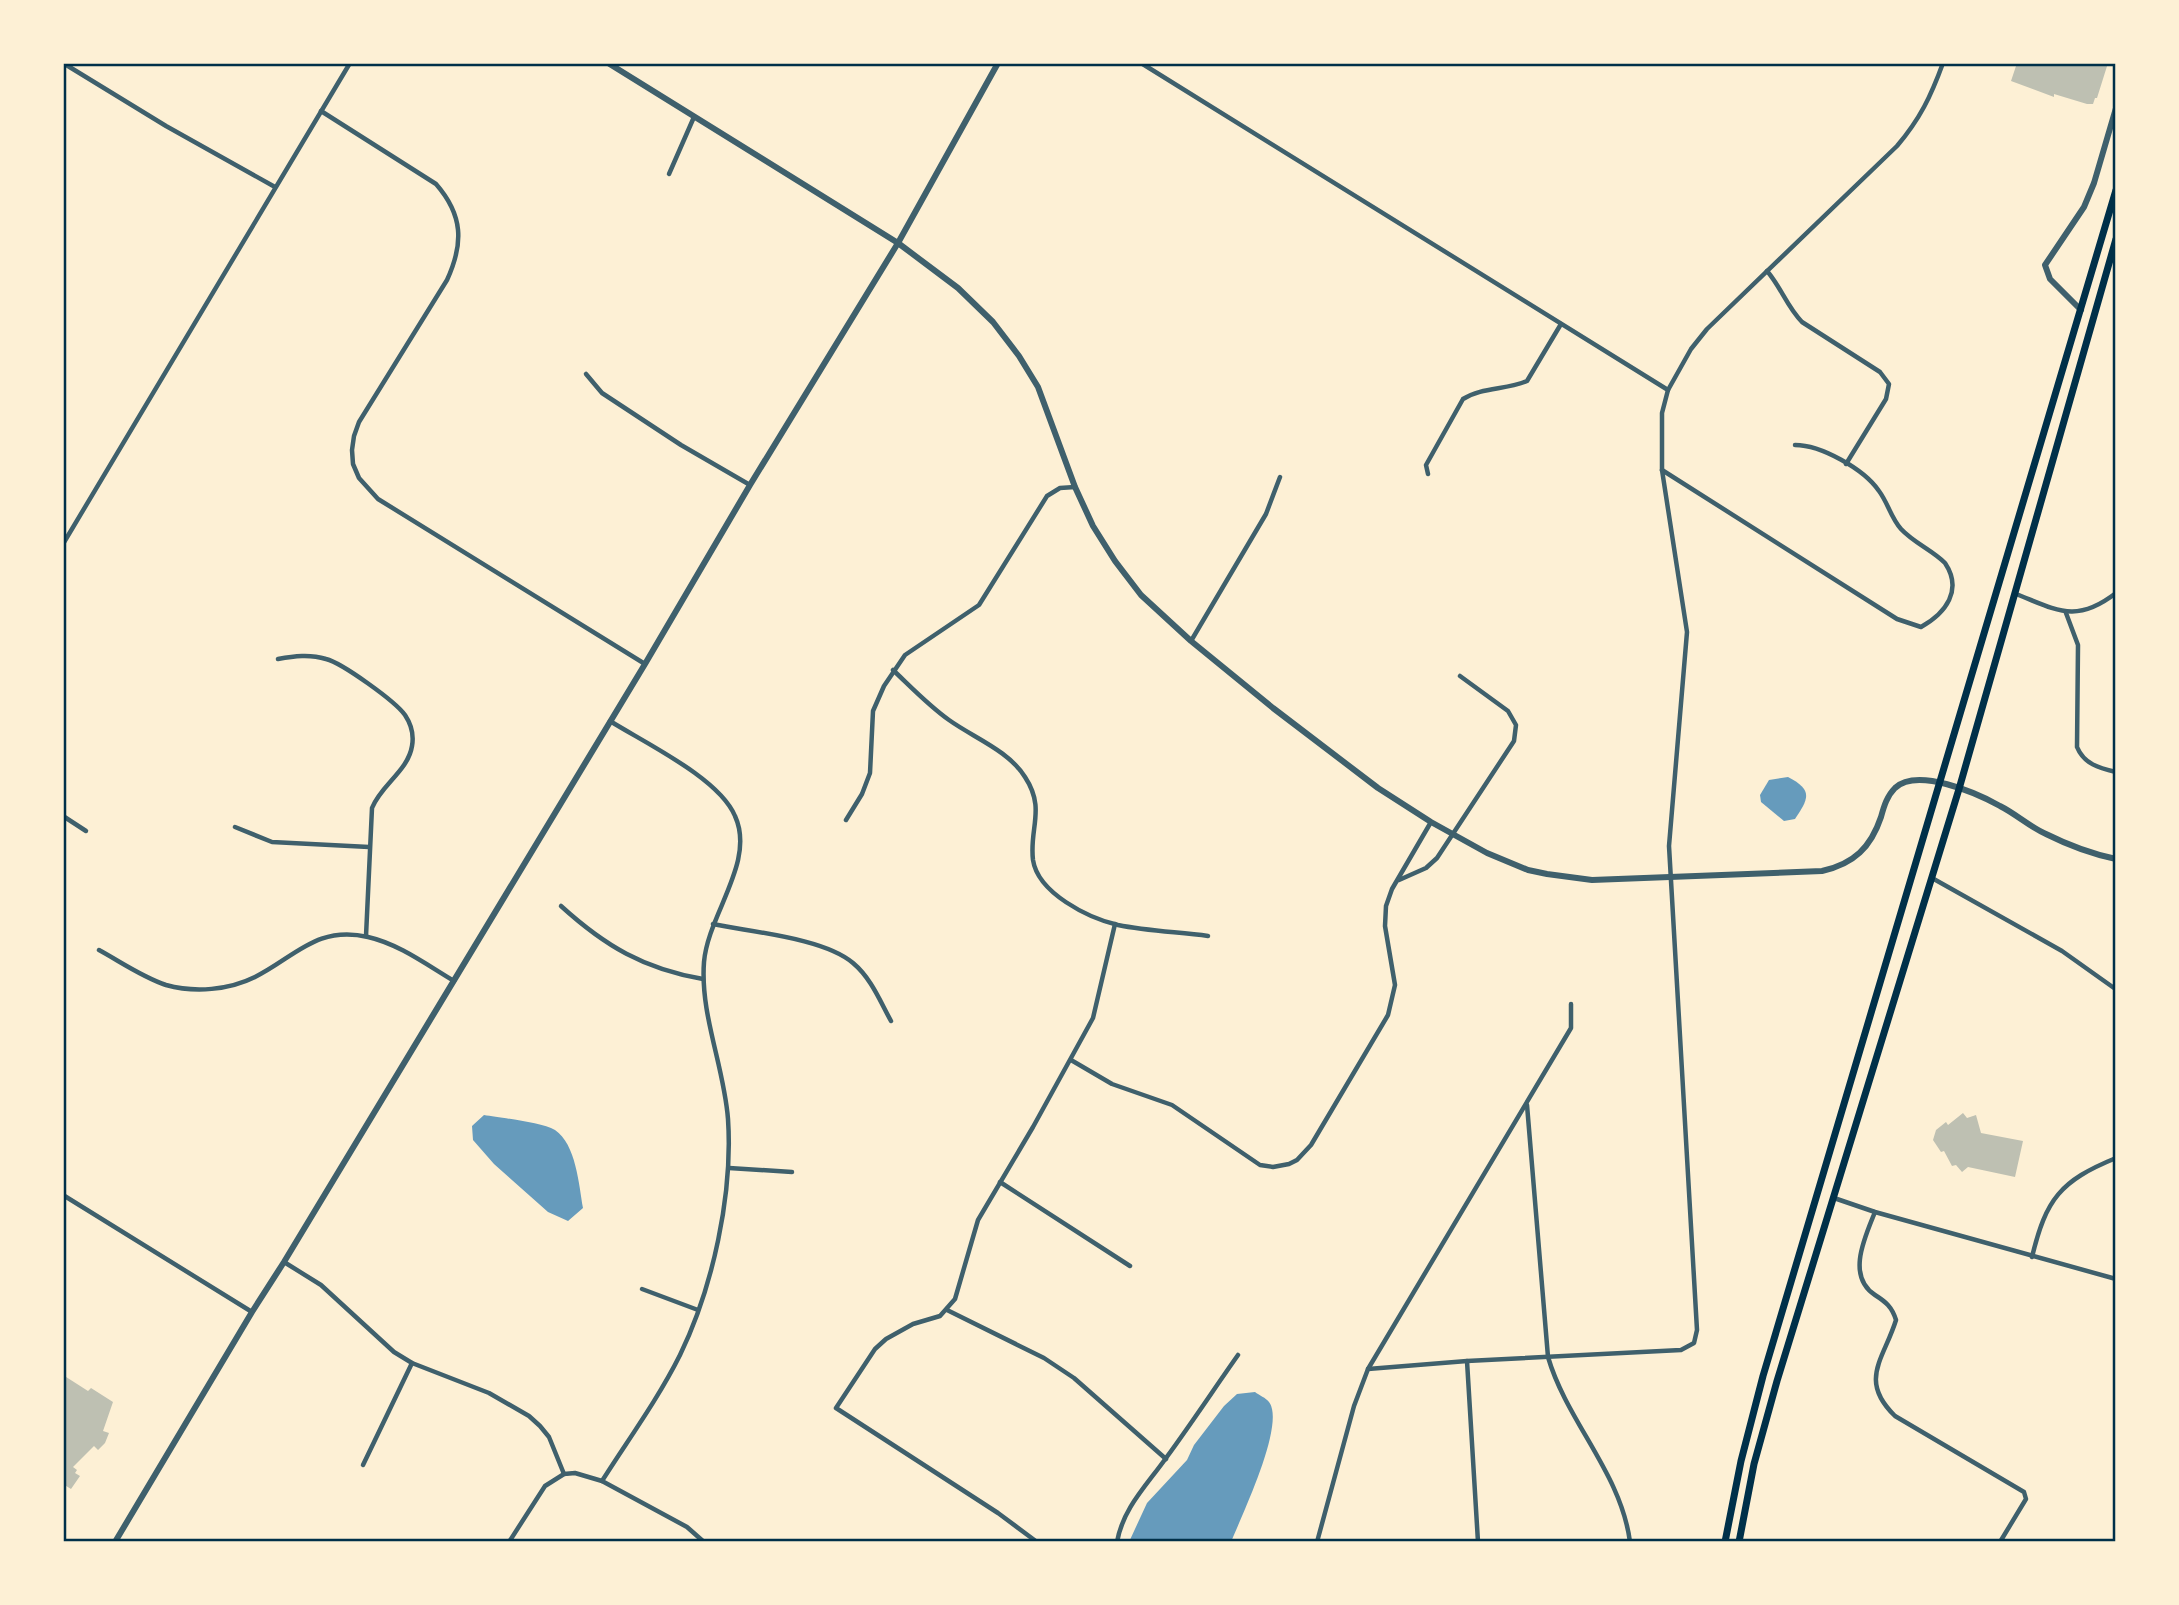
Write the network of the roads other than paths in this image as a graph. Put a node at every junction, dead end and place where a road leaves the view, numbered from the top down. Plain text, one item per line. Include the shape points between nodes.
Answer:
1 (63, 63) edge
2 (350, 63) edge
3 (608, 63) edge
4 (998, 63) edge
5 (1141, 63) edge
6 (1944, 63) edge
7 (2116, 108) edge
8 (321, 111) junction
9 (694, 116) junction
10 (669, 174) dead end
11 (275, 187) junction
12 (2116, 190) edge
13 (2116, 239) edge
14 (898, 243) junction
15 (1767, 271) junction
16 (2081, 310) junction
17 (1561, 324) junction
18 (586, 374) dead end
19 (1668, 390) junction
20 (1794, 445) dead end
21 (1846, 464) junction
22 (1662, 470) junction
23 (1428, 474) dead end
24 (1280, 477) dead end
25 (750, 485) junction
26 (1075, 487) junction
27 (63, 544) edge
28 (2116, 593) edge
29 (2016, 594) junction
30 (2066, 613) junction
31 (1191, 641) junction
32 (278, 659) dead end
33 (645, 664) junction
34 (893, 670) junction
35 (1460, 676) dead end
36 (610, 721) junction
37 (2116, 772) edge
38 (1939, 783) junction
39 (1959, 789) junction
40 (63, 816) edge
41 (846, 820) dead end
42 (1431, 822) junction
43 (236, 827) dead end
44 (86, 831) dead end
45 (1454, 835) junction
46 (369, 847) junction
47 (2116, 859) edge
48 (1670, 878) junction
49 (1933, 878) junction
50 (1399, 880) junction
51 (561, 906) dead end
52 (713, 924) junction
53 (1115, 924) junction
54 (366, 936) junction
55 (1208, 936) dead end
56 (99, 950) dead end
57 (704, 979) junction
58 (454, 981) junction
59 (2114, 988) dead end
60 (1571, 1004) dead end
61 (891, 1021) dead end
62 (1071, 1059) junction
63 (1527, 1105) junction
64 (2116, 1158) edge
65 (729, 1168) junction
66 (792, 1172) dead end
67 (1000, 1182) junction
68 (63, 1195) edge
69 (1833, 1197) junction
70 (1875, 1212) junction
71 (2032, 1257) junction
72 (284, 1262) junction
73 (1130, 1266) dead end
74 (2116, 1279) edge
75 (642, 1289) dead end
76 (698, 1310) junction
77 (947, 1310) junction
78 (252, 1312) junction
79 (1238, 1355) dead end
80 (1548, 1357) junction
81 (1467, 1361) junction
82 (412, 1363) junction
83 (1368, 1369) junction
84 (1166, 1459) junction
85 (363, 1465) dead end
86 (564, 1474) junction
87 (602, 1481) junction
88 (115, 1542) edge
89 (509, 1542) edge
90 (704, 1542) edge
91 (1037, 1542) edge
92 (1117, 1542) edge
93 (1317, 1542) edge
94 (1478, 1542) edge
95 (1630, 1542) edge
96 (1725, 1542) edge
97 (1739, 1542) edge
98 (2000, 1542) edge

1 - 11 street
2 - 8 street
3 - 9 street
4 - 14 street
5 - 17 street
6 - 15 street via 1930,99 1910,131
7 - 16 street via 2084,206 2046,265 2050,279
8 - 11 street
8 - 33 street via 436,184 447,197 458,230 457,256 447,280 359,422 352,450 359,478 378,499
9 - 10 street
9 - 14 street
11 - 27 street
12 - 16 main road
13 - 29 main road
14 - 25 street
14 - 26 street via 958,288 1019,356 1038,387
15 - 19 street via 1707,329
15 - 21 street via 1802,323 1880,372 1889,384 1886,399
16 - 38 main road
17 - 19 street
17 - 23 street via 1527,381 1463,399 1426,465
18 - 25 street via 602,393
19 - 22 street via 1662,413
20 - 21 street via 1815,447
21 - 22 street via 1871,481 1901,528 1950,570 1952,586 1937,618 1921,626 1897,619
22 - 48 street via 1687,632 1669,817
24 - 31 street via 1261,524
25 - 33 street
26 - 31 street via 1115,561 1141,595
26 - 34 street via 1047,495 979,605 917,645
28 - 30 street via 2098,605
29 - 30 street
29 - 39 main road
30 - 37 street via 2078,645 2077,747 2087,762
31 - 42 street via 1351,769
32 - 46 street via 329,659 394,704 410,722 412,746 372,808
33 - 36 street
34 - 41 street via 873,711 867,784
34 - 53 street via 945,718 1014,762 1032,789 1036,805 1033,850 1038,875 1055,895
35 - 45 street via 1508,711 1516,733
36 - 52 street via 705,780 736,817 739,857
36 - 58 street
38 - 39 street
38 - 48 street via 1914,779 1896,787 1869,844 1842,866 1822,871
38 - 96 main road via 1763,1376
39 - 47 street via 1999,805 2044,834
39 - 49 main road
40 - 44 street
42 - 45 street
42 - 50 street
43 - 46 street via 272,842
45 - 48 street via 1501,860 1547,874 1592,880
45 - 50 street via 1433,863
46 - 54 street
48 - 80 street via 1697,1330 1693,1343 1681,1350
49 - 59 street via 2062,951
49 - 69 main road
50 - 62 street via 1388,898 1385,915 1395,985 1388,1015 1311,1145 1297,1160 1269,1167 1252,1161 1185,1112 1112,1084
51 - 57 street via 628,956
52 - 57 street
52 - 61 street via 834,951 866,976
53 - 55 street
53 - 62 street via 1093,1018
54 - 56 street via 345,935 309,943 255,977 203,989 160,982
54 - 58 street via 398,948
57 - 65 street via 727,1116
58 - 72 street
60 - 63 street via 1571,1028
62 - 67 street
63 - 80 street
63 - 83 street
64 - 71 street via 2083,1173 2055,1197
65 - 66 street
65 - 76 street via 712,1266
67 - 73 street
67 - 77 street via 978,1220 960,1288
68 - 78 street
69 - 70 street
69 - 97 main road via 1777,1381
70 - 71 street
70 - 98 street via 1863,1244 1860,1277 1889,1305 1896,1320 1875,1370 1879,1395 1895,1416 2024,1492 2026,1499
71 - 74 street
72 - 78 street
72 - 82 street via 321,1286 377,1338
75 - 76 street
76 - 87 street via 679,1357
77 - 84 street via 1054,1364
77 - 91 street via 886,1339 835,1408
78 - 88 street
79 - 84 street
80 - 81 street
80 - 95 street via 1561,1392 1611,1481
81 - 83 street
81 - 94 street
82 - 85 street
82 - 86 street via 489,1393 529,1416 549,1437
83 - 93 street
84 - 92 street via 1134,1500
86 - 87 street
86 - 89 street via 545,1486
87 - 90 street via 687,1527

